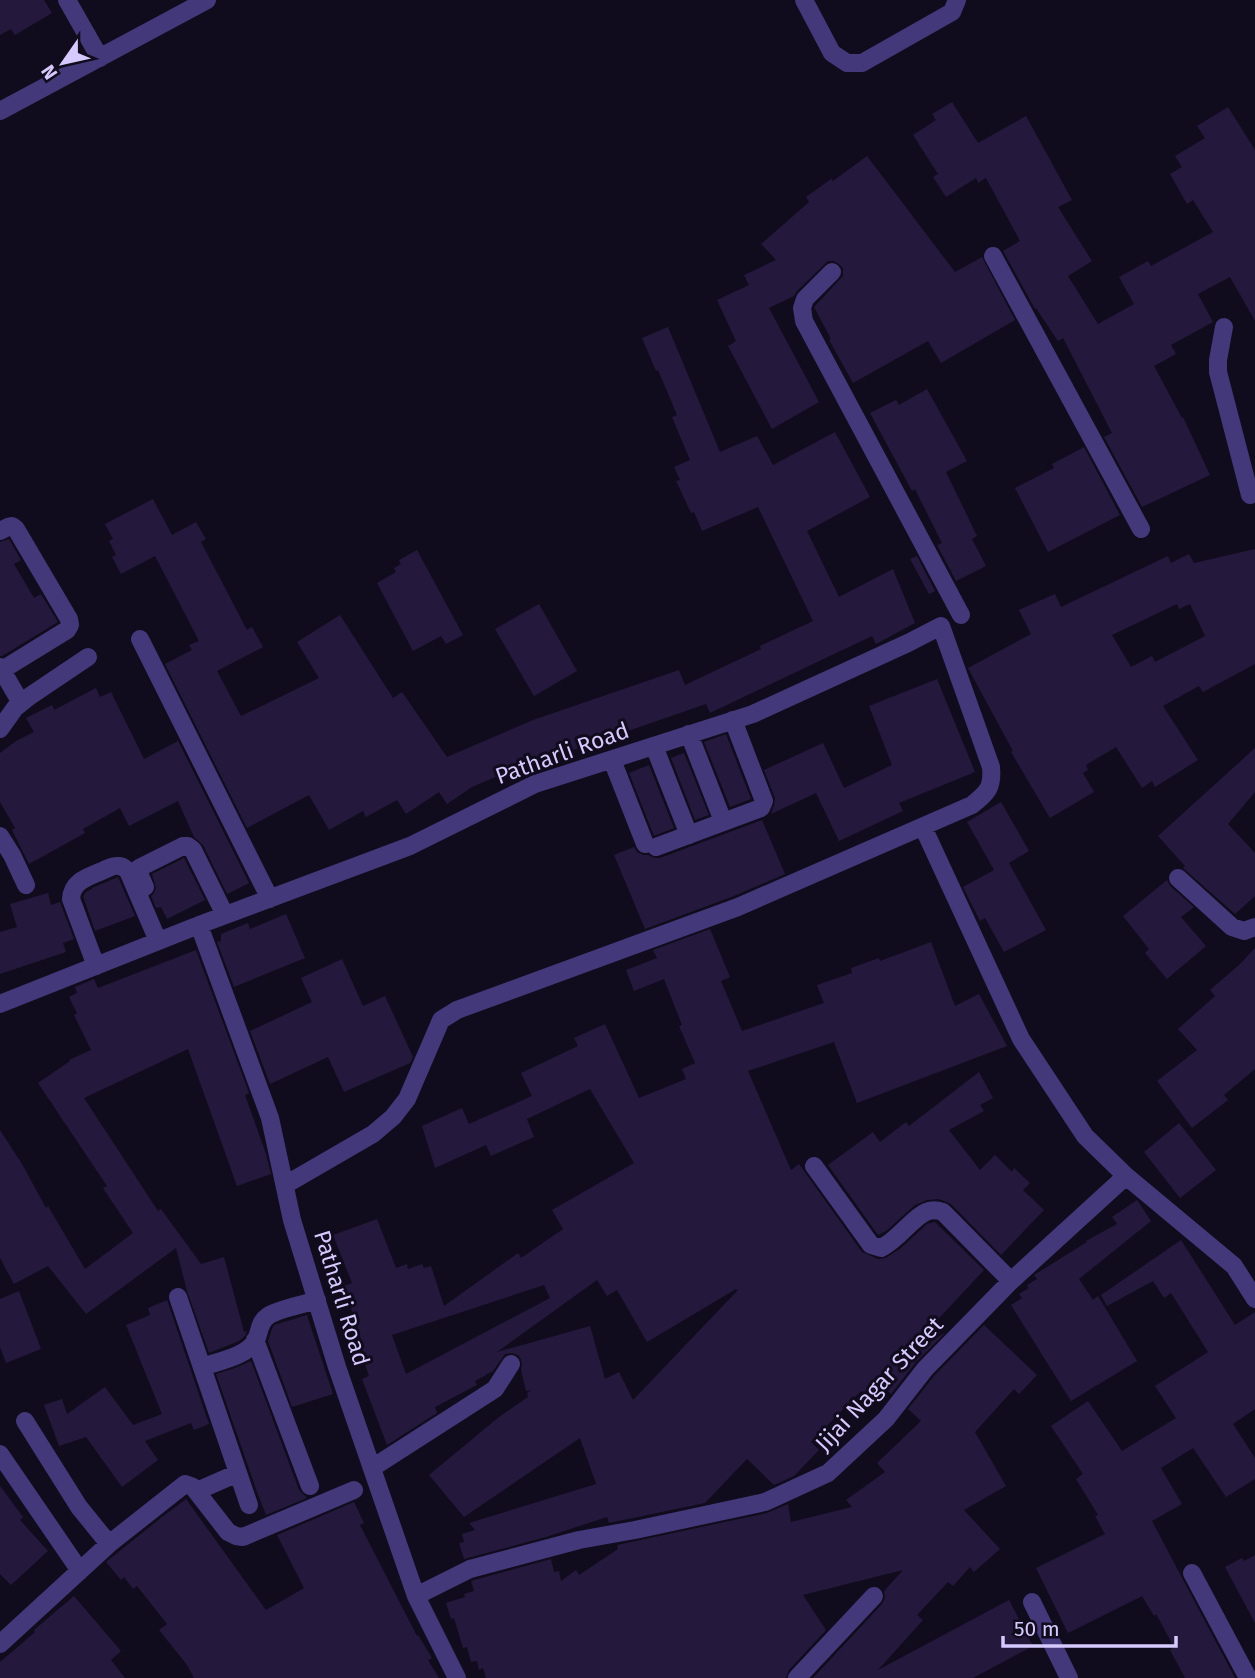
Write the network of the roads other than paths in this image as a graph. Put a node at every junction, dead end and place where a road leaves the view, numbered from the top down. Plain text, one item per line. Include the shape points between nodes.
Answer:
1 (67, 0) edge
2 (206, 0) edge
3 (804, 0) edge
4 (957, 0) edge
5 (100, 58) junction
6 (0, 111) edge
7 (993, 256) dead end
8 (832, 272) dead end
9 (1224, 327) dead end
10 (1250, 495) dead end
11 (1141, 529) dead end
12 (0, 531) edge
13 (961, 615) dead end
14 (140, 639) dead end
15 (88, 657) dead end
16 (1, 669) edge
17 (21, 703) junction
18 (733, 720) junction
19 (0, 729) edge
20 (689, 734) junction
21 (654, 746) junction
22 (612, 760) junction
23 (723, 821) junction
24 (923, 827) junction
25 (689, 835) junction
26 (0, 836) edge
27 (1178, 878) dead end
28 (26, 885) dead end
29 (270, 899) junction
30 (225, 915) junction
31 (199, 925) junction
32 (1255, 927) edge
33 (162, 940) junction
34 (96, 966) junction
35 (0, 1004) edge
36 (814, 1166) dead end
37 (1126, 1176) junction
38 (285, 1185) junction
39 (1248, 1272) edge
40 (1011, 1281) junction
41 (178, 1297) dead end
42 (1255, 1299) edge
43 (317, 1300) junction
44 (256, 1340) junction
45 (511, 1364) dead end
46 (202, 1367) junction
47 (25, 1422) dead end
48 (0, 1454) edge
49 (372, 1468) junction
50 (238, 1473) junction
51 (310, 1486) dead end
52 (354, 1490) dead end
53 (197, 1491) junction
54 (249, 1505) dead end
55 (109, 1544) junction
56 (80, 1571) junction
57 (1192, 1573) dead end
58 (416, 1596) junction
59 (874, 1596) dead end
60 (1032, 1602) dead end
61 (0, 1644) edge
62 (457, 1678) edge
63 (797, 1678) edge
64 (1069, 1678) edge
65 (1248, 1678) edge

1 - 5 street
2 - 5 street
3 - 4 street via 832,53 847,63 862,64 952,12
5 - 6 street
7 - 11 street
8 - 13 street via 805,299 804,321
9 - 10 street via 1218,372
12 - 16 street via 16,529 70,625
14 - 29 street
15 - 17 street
16 - 17 street
17 - 19 street
18 - 20 street, Patharli Road
18 - 23 street via 764,801 761,808
18 - 24 street, Patharli Road via 941,626 992,779 987,793 972,806
20 - 21 street, Patharli Road
20 - 23 street
21 - 22 street, Patharli Road
21 - 25 street
22 - 25 street via 651,846
22 - 29 street, Patharli Road via 535,784 410,846
23 - 25 street
24 - 37 street via 1021,1039 1085,1136
24 - 38 street via 738,907 457,1010 441,1020 407,1099 393,1117 373,1134
26 - 28 street
27 - 32 street via 1232,927 1244,931
29 - 30 street, Patharli Road
30 - 31 street, Patharli Road
30 - 33 street via 193,850 183,846 142,865 138,872
31 - 33 street, Patharli Road
31 - 38 street, Patharli Road via 270,1118
33 - 34 street, Patharli Road
33 - 34 street via 128,871 116,865 82,879 71,894
34 - 35 street, Patharli Road
36 - 40 street via 871,1245 881,1248 889,1244 924,1212 935,1209
37 - 39 street via 1234,1266
37 - 40 street, Jijai Nagar Street
38 - 43 street, Patharli Road
39 - 42 street
40 - 58 street, Jijai Nagar Street via 925,1368 886,1419 828,1473 765,1503 579,1540 470,1569
41 - 46 street
43 - 44 street via 271,1314 261,1323
43 - 49 street, Patharli Road
44 - 46 street via 242,1354
44 - 51 street
45 - 49 street via 495,1389
46 - 50 street
47 - 55 street via 79,1507
48 - 56 street
49 - 58 street, Patharli Road
50 - 53 street
50 - 54 street
52 - 53 street via 243,1537 228,1532
53 - 55 street via 185,1484
55 - 56 street
56 - 61 street
57 - 65 street
58 - 62 street, Patharli Road
59 - 63 street
60 - 64 street

